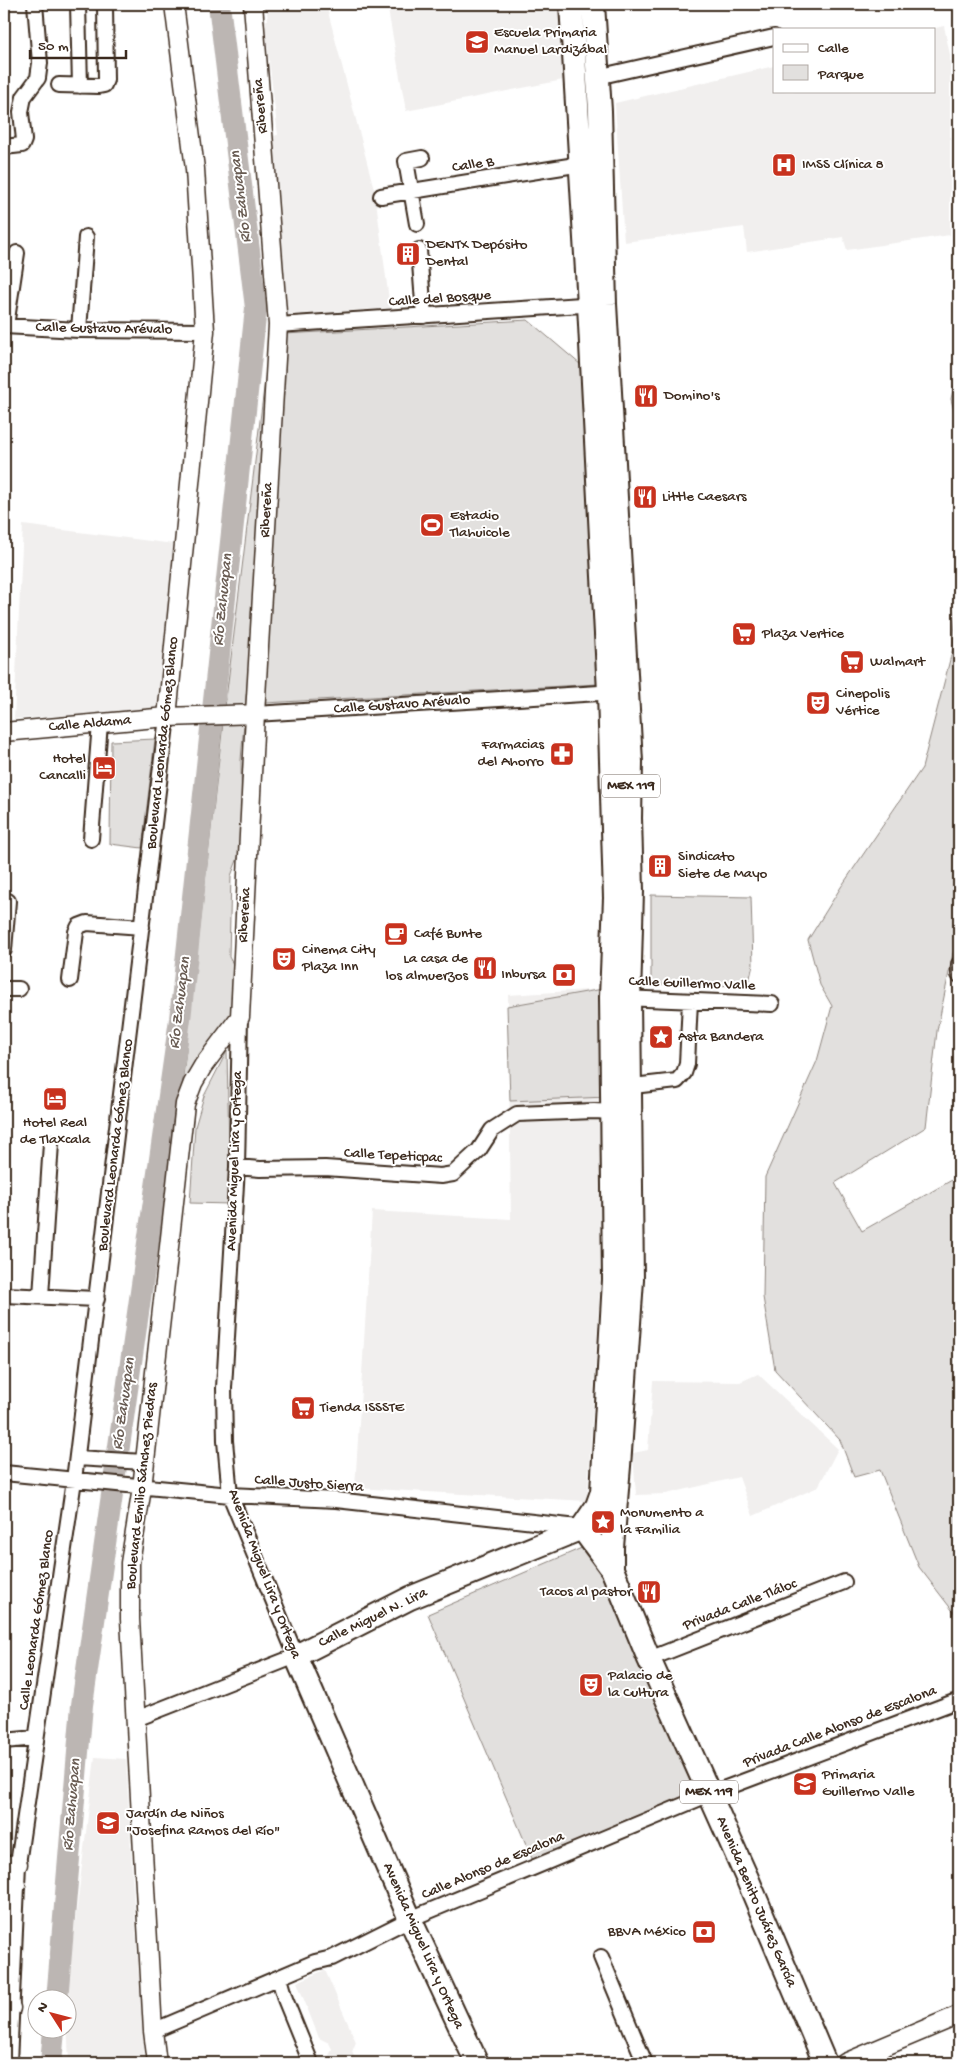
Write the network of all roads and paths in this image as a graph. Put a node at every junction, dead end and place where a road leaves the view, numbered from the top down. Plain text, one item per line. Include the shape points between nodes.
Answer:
1 (35, 4) edge
2 (78, 4) edge
3 (105, 4) edge
4 (174, 4) edge
5 (253, 4) edge
6 (571, 4) edge
7 (596, 4) edge
8 (773, 37) edge
9 (597, 77) junction
10 (59, 85) dead end
11 (80, 86) junction
12 (4, 147) edge
13 (422, 158) dead end
14 (587, 163) junction
15 (412, 191) junction
16 (381, 196) dead end
17 (417, 224) dead end
18 (86, 238) dead end
19 (419, 250) dead end
20 (17, 253) dead end
21 (597, 304) junction
22 (424, 316) junction
23 (278, 325) junction
24 (5, 326) edge
25 (79, 330) junction
26 (205, 331) junction
27 (618, 691) junction
28 (255, 714) junction
29 (172, 716) junction
30 (100, 723) junction
31 (4, 732) edge
32 (92, 839) dead end
33 (8, 901) dead end
34 (142, 927) junction
35 (4, 950) edge
36 (959, 964) edge
37 (959, 975) edge
38 (70, 980) dead end
39 (4, 989) edge
40 (19, 989) dead end
41 (620, 998) junction
42 (690, 1001) junction
43 (772, 1004) dead end
44 (240, 1017) junction
45 (620, 1087) junction
46 (612, 1112) junction
47 (51, 1143) dead end
48 (237, 1167) junction
49 (623, 1280) junction
50 (4, 1295) edge
51 (40, 1296) junction
52 (97, 1299) junction
53 (84, 1458) junction
54 (136, 1462) junction
55 (4, 1473) edge
56 (80, 1481) junction
57 (136, 1487) junction
58 (230, 1495) junction
59 (582, 1528) junction
60 (612, 1569) junction
61 (844, 1582) dead end
62 (296, 1656) junction
63 (648, 1659) junction
64 (954, 1702) dead end
65 (136, 1719) junction
66 (36, 1738) junction
67 (4, 1742) edge
68 (710, 1794) junction
69 (11, 1865) edge
70 (16, 1885) junction
71 (4, 1905) edge
72 (410, 1919) junction
73 (600, 1957) dead end
74 (279, 1978) junction
75 (7, 2006) edge
76 (959, 2016) edge
77 (153, 2031) junction
78 (10, 2063) edge
79 (157, 2063) edge
80 (312, 2063) edge
81 (477, 2063) edge
82 (645, 2063) edge
83 (825, 2063) edge
84 (845, 2063) edge

1 - 12 street via 40,63 38,78 24,97 22,145
2 - 11 street
3 - 11 street via 106,80 99,86
4 - 26 street, Boulevard Leonarda Gómez Blanco via 195,169
5 - 23 street, Ribereña
6 - 14 main road, MEX 119
7 - 9 main road, MEX 119
8 - 9 street
9 - 14 main road, MEX 119 via 600,110
10 - 11 street
13 - 15 street via 406,161
14 - 15 street, Calle B
14 - 21 main road, MEX 119
15 - 16 street, Calle B
15 - 17 street
18 - 25 street
19 - 22 street
20 - 24 street
21 - 22 street, Calle del Bosque
21 - 27 main road, MEX 119
22 - 23 street, Calle del Bosque
23 - 28 street, Ribereña
24 - 25 street, Calle Gustavo Arévalo
25 - 26 street, Calle Gustavo Arévalo
26 - 29 street, Boulevard Leonarda Gómez Blanco
27 - 28 street, Calle Gustavo Arévalo
27 - 41 main road, MEX 119 via 631,762 632,891
28 - 29 street, Calle Gustavo Arévalo
28 - 44 street, Ribereña
29 - 30 street, Calle Aldama
29 - 34 street, Boulevard Leonarda Gómez Blanco
30 - 31 street, Calle Aldama
30 - 32 street
33 - 35 street
34 - 38 street via 87,923 79,926
34 - 52 street, Boulevard Leonarda Gómez Blanco
36 - 37 street
39 - 40 street
41 - 42 street, Calle Guillermo Valle
41 - 45 main road, MEX 119
42 - 43 street, Calle Guillermo Valle
42 - 45 street via 684,1073 677,1081
44 - 48 street, Avenida Miguel Lira y Ortega
44 - 54 street, Boulevard Emilio Sánchez Piedras via 203,1066 185,1104
45 - 46 main road, MEX 119
45 - 49 main road, MEX 119
46 - 48 street, Calle Tepeticpac via 517,1114 492,1130 479,1150 453,1174 447,1175
46 - 49 main road, MEX 119
47 - 51 street
48 - 58 street, Avenida Miguel Lira y Ortega via 224,1388
49 - 59 main road, MEX 119 via 602,1492
49 - 60 main road, MEX 119 via 619,1466
50 - 51 street
51 - 52 street
52 - 53 street, Boulevard Leonarda Gómez Blanco
53 - 54 street
53 - 56 street, Boulevard Leonarda Gómez Blanco
54 - 57 street, Boulevard Emilio Sánchez Piedras
55 - 56 street, Calle Justo Sierra
56 - 57 street, Calle Justo Sierra
56 - 66 street, Calle Leonarda Gómez Blanco
57 - 58 street, Calle Justo Sierra
57 - 65 street, Boulevard Emilio Sánchez Piedras via 130,1563 130,1620
58 - 59 street, Calle Justo Sierra via 336,1500
58 - 62 street, Avenida Miguel Lira y Ortega
59 - 60 main road, Avenida Benito Juárez García / MEX 119
59 - 62 main road, Calle Miguel N. Lira via 410,1598
60 - 63 main road, Avenida Benito Juárez García / MEX 119
61 - 63 street, Privada Calle Tláloc
62 - 65 street, Calle Miguel N. Lira
62 - 72 main road, Avenida Miguel Lira y Ortega
63 - 68 main road, Avenida Benito Juárez García / MEX 119
64 - 68 street, Privada Calle Alonso de Escalona
65 - 77 street, Boulevard Emilio Sánchez Piedras
66 - 67 street
66 - 69 street, Calle Leonarda Gómez Blanco
68 - 72 street, Calle Alonso de Escalona
68 - 83 main road, Avenida Benito Juárez García / MEX 119
69 - 70 street, Calle Leonarda Gómez Blanco
70 - 71 street
70 - 75 street, Calle Leonarda Gómez Blanco
72 - 74 street, Calle Alonso de Escalona via 332,1958
72 - 81 main road, Avenida Miguel Lira y Ortega
73 - 82 street
74 - 77 street, Calle Alonso de Escalona
74 - 80 street
75 - 78 street, Calle Leonarda Gómez Blanco
76 - 84 street
77 - 79 street, Boulevard Emilio Sánchez Piedras

